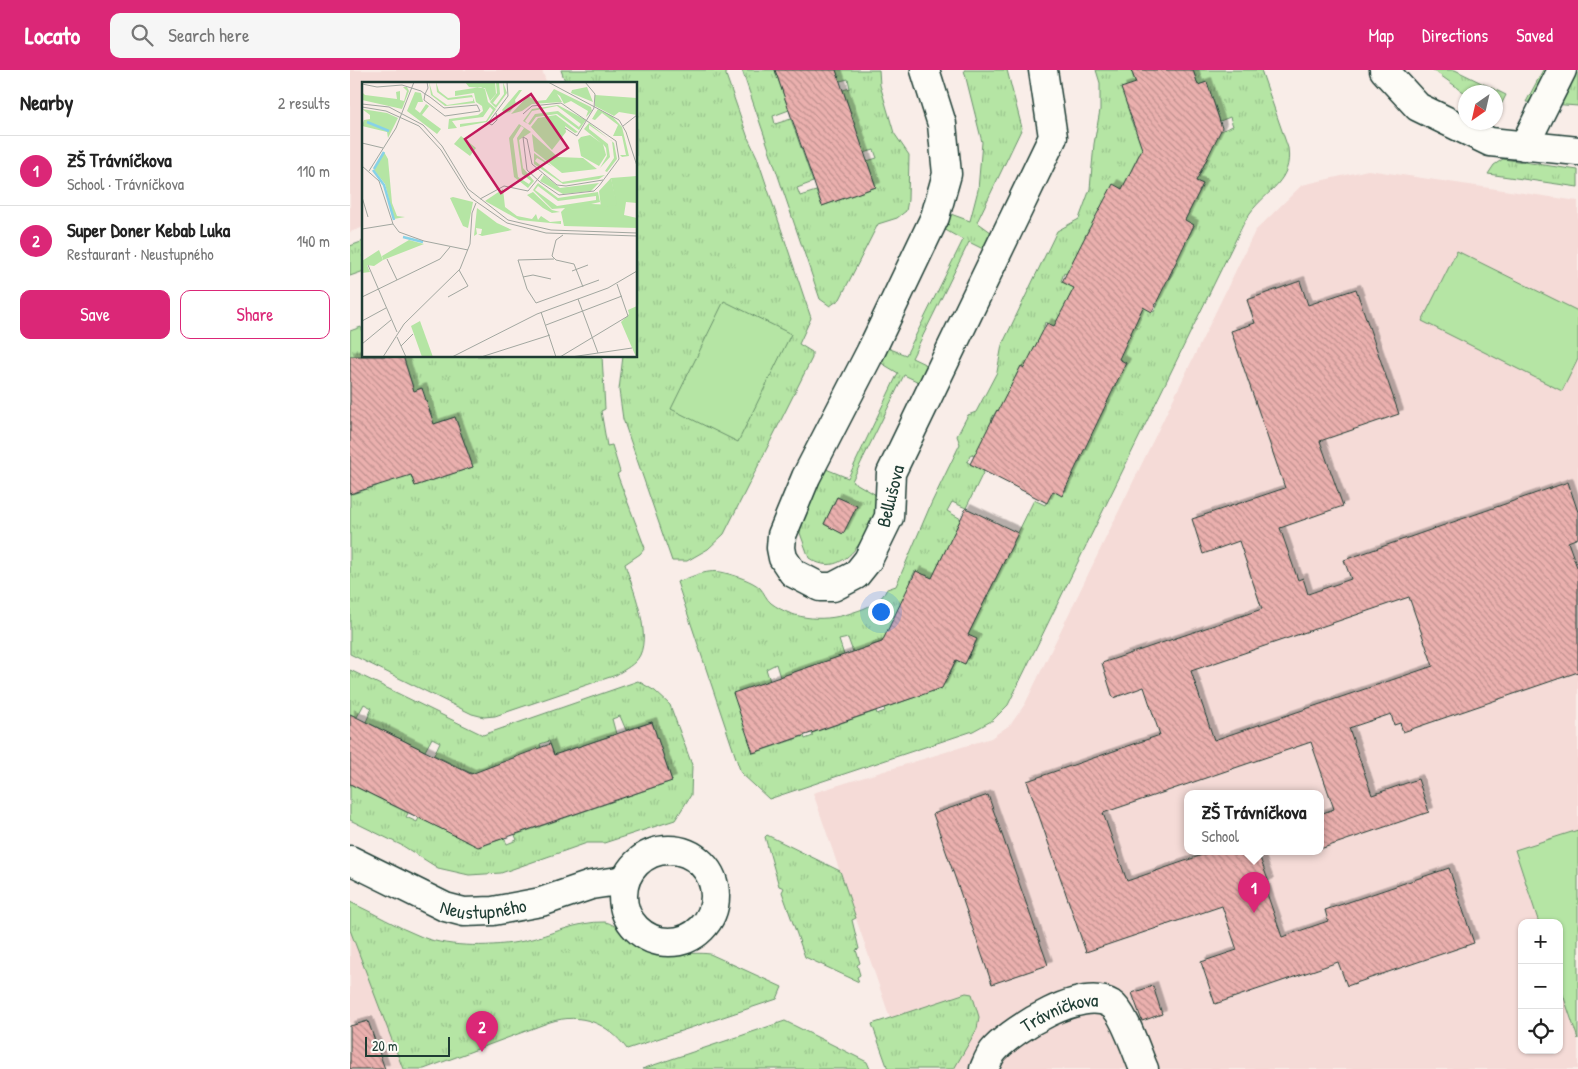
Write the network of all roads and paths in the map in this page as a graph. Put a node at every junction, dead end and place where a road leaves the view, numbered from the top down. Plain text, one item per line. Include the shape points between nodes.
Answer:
1 (926, 70) edge
2 (1043, 70) edge
3 (1384, 70) edge
4 (1562, 70) edge
5 (1524, 146) junction
6 (1578, 152) edge
7 (350, 860) edge
8 (625, 880) dead end
9 (984, 1069) edge
10 (1144, 1069) edge

1 - 2 street, Bellušova via 942,124 947,174 939,206 871,351 806,477 782,535 781,548 788,566 801,578 820,586 833,587 846,582 868,560 888,517 891,473 1053,138
3 - 5 street via 1418,107 1490,142
4 - 5 street
5 - 6 street
7 - 8 street, Neustupného via 446,907 464,912 493,911 541,902 591,885
9 - 10 street, Trávníčkova via 994,1050 1012,1035 1065,1004 1100,1000 1112,1005 1121,1016

